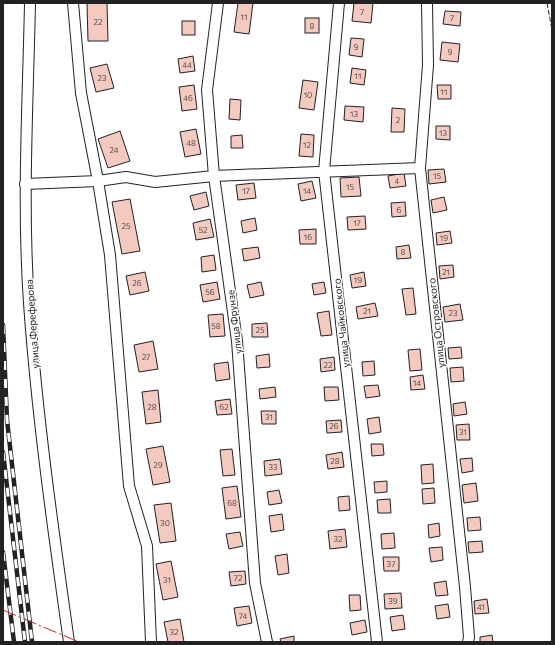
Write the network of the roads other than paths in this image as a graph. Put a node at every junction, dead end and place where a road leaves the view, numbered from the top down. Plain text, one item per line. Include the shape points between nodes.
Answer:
1 (30, 3) edge
2 (73, 3) edge
3 (218, 3) edge
4 (339, 3) edge
5 (427, 3) edge
6 (420, 168) junction
7 (324, 171) junction
8 (214, 176) junction
9 (98, 180) junction
10 (25, 184) junction
11 (69, 642) edge
12 (151, 642) edge
13 (267, 642) edge
14 (377, 642) edge
15 (468, 642) edge

1 - 10 street, улица Фереферова
2 - 9 street via 81,93
3 - 8 street, улица Фрунзе via 207,90
4 - 7 street, улица Чайковского
5 - 6 street, улица Островского via 428,64
6 - 7 street
6 - 15 street, улица Островского via 464,579
7 - 8 street
7 - 14 street, улица Чайковского
8 - 9 street via 155,182 126,177
8 - 13 street, улица Фрунзе via 237,341 255,583
9 - 10 street
9 - 12 street via 110,255 129,486 147,546
10 - 11 street, улица Фереферова via 29,302 43,449

